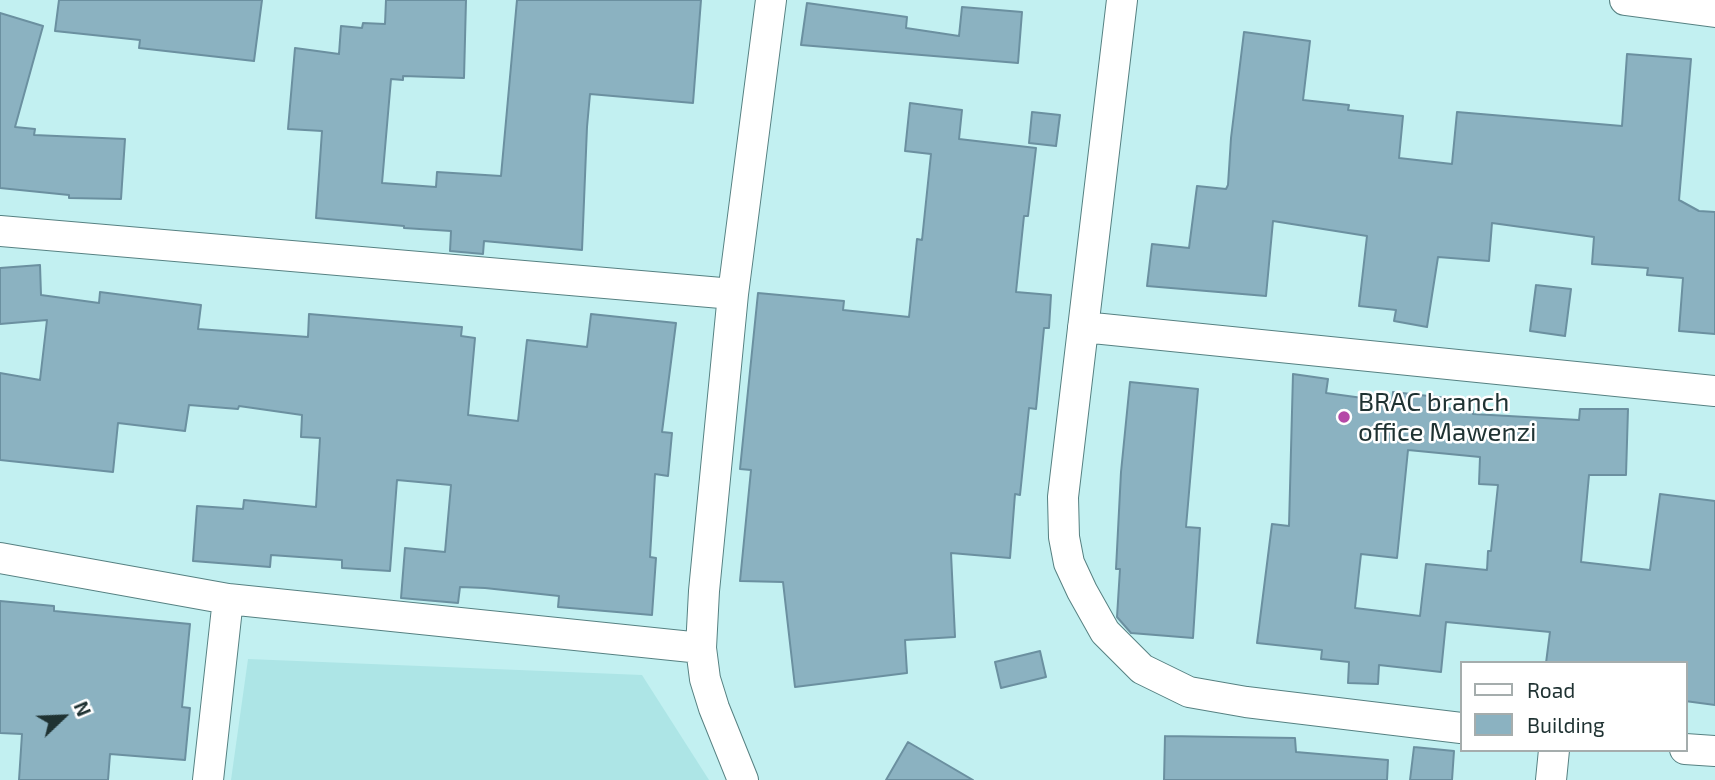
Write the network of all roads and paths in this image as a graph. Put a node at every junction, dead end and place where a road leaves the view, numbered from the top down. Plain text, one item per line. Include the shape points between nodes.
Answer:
1 (771, 0) edge
2 (1122, 0) edge
3 (1625, 0) edge
4 (1715, 12) edge
5 (0, 231) edge
6 (733, 294) junction
7 (1083, 327) junction
8 (1715, 391) edge
9 (0, 558) edge
10 (228, 599) junction
11 (701, 648) junction
12 (1460, 728) edge
13 (1687, 749) edge
14 (1715, 751) edge
15 (1554, 752) edge
16 (208, 780) edge
17 (743, 780) edge
18 (1550, 780) edge

1 - 6 street
2 - 7 street
3 - 4 street
5 - 6 street
6 - 11 street
7 - 8 street
7 - 12 street via 1063,497 1063,537 1069,562 1105,632 1142,669 1189,692
9 - 10 street
10 - 11 street
10 - 16 street
11 - 17 street via 714,708
13 - 14 street
15 - 18 street

